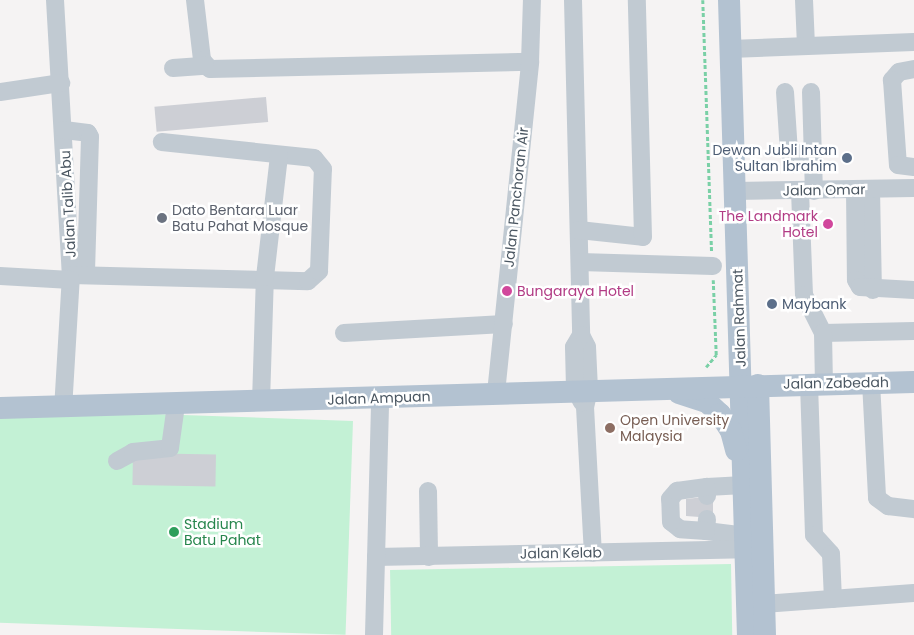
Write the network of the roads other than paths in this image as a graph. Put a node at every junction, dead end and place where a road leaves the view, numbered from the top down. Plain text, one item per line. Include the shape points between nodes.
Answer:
1 (55, 0) edge
2 (195, 0) edge
3 (532, 0) edge
4 (573, 0) edge
5 (637, 0) edge
6 (729, 0) edge
7 (804, 0) edge
8 (914, 42) edge
9 (806, 46) junction
10 (730, 49) junction
11 (530, 62) junction
12 (205, 66) junction
13 (173, 68) dead end
14 (914, 70) edge
15 (61, 83) junction
16 (0, 92) edge
17 (785, 92) dead end
18 (811, 92) dead end
19 (64, 130) junction
20 (162, 142) dead end
21 (813, 154) junction
22 (278, 156) junction
23 (914, 167) edge
24 (914, 188) edge
25 (863, 190) junction
26 (735, 191) junction
27 (807, 191) junction
28 (579, 230) junction
29 (580, 262) junction
30 (713, 266) road end
31 (0, 276) edge
32 (76, 276) junction
33 (265, 277) junction
34 (914, 290) edge
35 (504, 324) junction
36 (914, 331) edge
37 (344, 333) dead end
38 (822, 333) junction
39 (871, 382) junction
40 (914, 382) edge
41 (816, 384) junction
42 (750, 386) junction
43 (665, 389) junction
44 (496, 393) junction
45 (583, 395) junction
46 (380, 398) junction
47 (261, 402) junction
48 (176, 405) junction
49 (0, 408) edge
50 (63, 408) junction
51 (117, 461) dead end
52 (744, 486) junction
53 (428, 490) dead end
54 (914, 509) edge
55 (735, 542) junction
56 (593, 553) junction
57 (376, 556) junction
58 (429, 557) junction
59 (914, 593) edge
60 (833, 599) junction
61 (763, 604) junction
62 (374, 635) edge
63 (748, 635) edge
64 (764, 635) edge

1 - 15 street, Jalan Talib Abu
2 - 12 street
3 - 11 street, Jalan Panchoran Air
4 - 28 street
5 - 28 street via 643,237
6 - 10 main road, Jalan Rahmat
7 - 9 street
8 - 9 street
9 - 10 street
10 - 26 main road, Jalan Rahmat
11 - 12 street via 210,70
11 - 35 street, Jalan Panchoran Air
12 - 13 street
14 - 23 street via 899,72 892,80 898,165
15 - 16 street
15 - 19 street, Jalan Talib Abu
17 - 21 street via 789,153
18 - 21 street
19 - 32 street, Jalan Talib Abu
19 - 32 street via 88,133 90,138
20 - 22 street
21 - 27 street
22 - 33 street
22 - 33 street via 314,158 323,169 319,271 308,281
24 - 25 street, Jalan Omar
25 - 27 street, Jalan Omar
25 - 34 street via 856,280 860,288
26 - 27 street, Jalan Omar
26 - 42 main road, Jalan Rahmat
27 - 38 street via 804,295
28 - 29 street
29 - 30 street
29 - 45 street via 581,335 574,347
31 - 32 street
32 - 33 street
32 - 50 street, Jalan Talib Abu
33 - 47 street
35 - 37 street
35 - 44 street, Jalan Panchoran Air
36 - 38 street
38 - 41 street
39 - 40 main road, Jalan Zabedah
39 - 41 main road, Jalan Zabedah
39 - 54 street via 877,498 888,506
41 - 42 main road, Jalan Zabedah
41 - 60 street via 814,535 831,554
42 - 43 main road, Jalan Ampuan
42 - 52 main road, Jalan Rahmat
42 - 61 main road, Jalan Rahmat
43 - 45 main road, Jalan Ampuan
43 - 52 main road via 708,402 720,414 731,431
44 - 45 main road, Jalan Ampuan
44 - 46 main road, Jalan Ampuan
45 - 56 street
46 - 47 main road, Jalan Ampuan
46 - 57 street
47 - 48 main road, Jalan Ampuan
48 - 50 main road, Jalan Ampuan
48 - 51 street via 170,448 133,452
49 - 50 main road, Jalan Ampuan
52 - 55 main road, Jalan Rahmat
52 - 55 street via 672,494 669,516 680,529 707,525
53 - 58 street
55 - 56 street, Jalan Kelab
55 - 63 main road, Jalan Rahmat
56 - 58 street, Jalan Kelab
57 - 58 street, Jalan Kelab
57 - 62 street
59 - 60 street
60 - 61 street
61 - 64 main road, Jalan Rahmat

